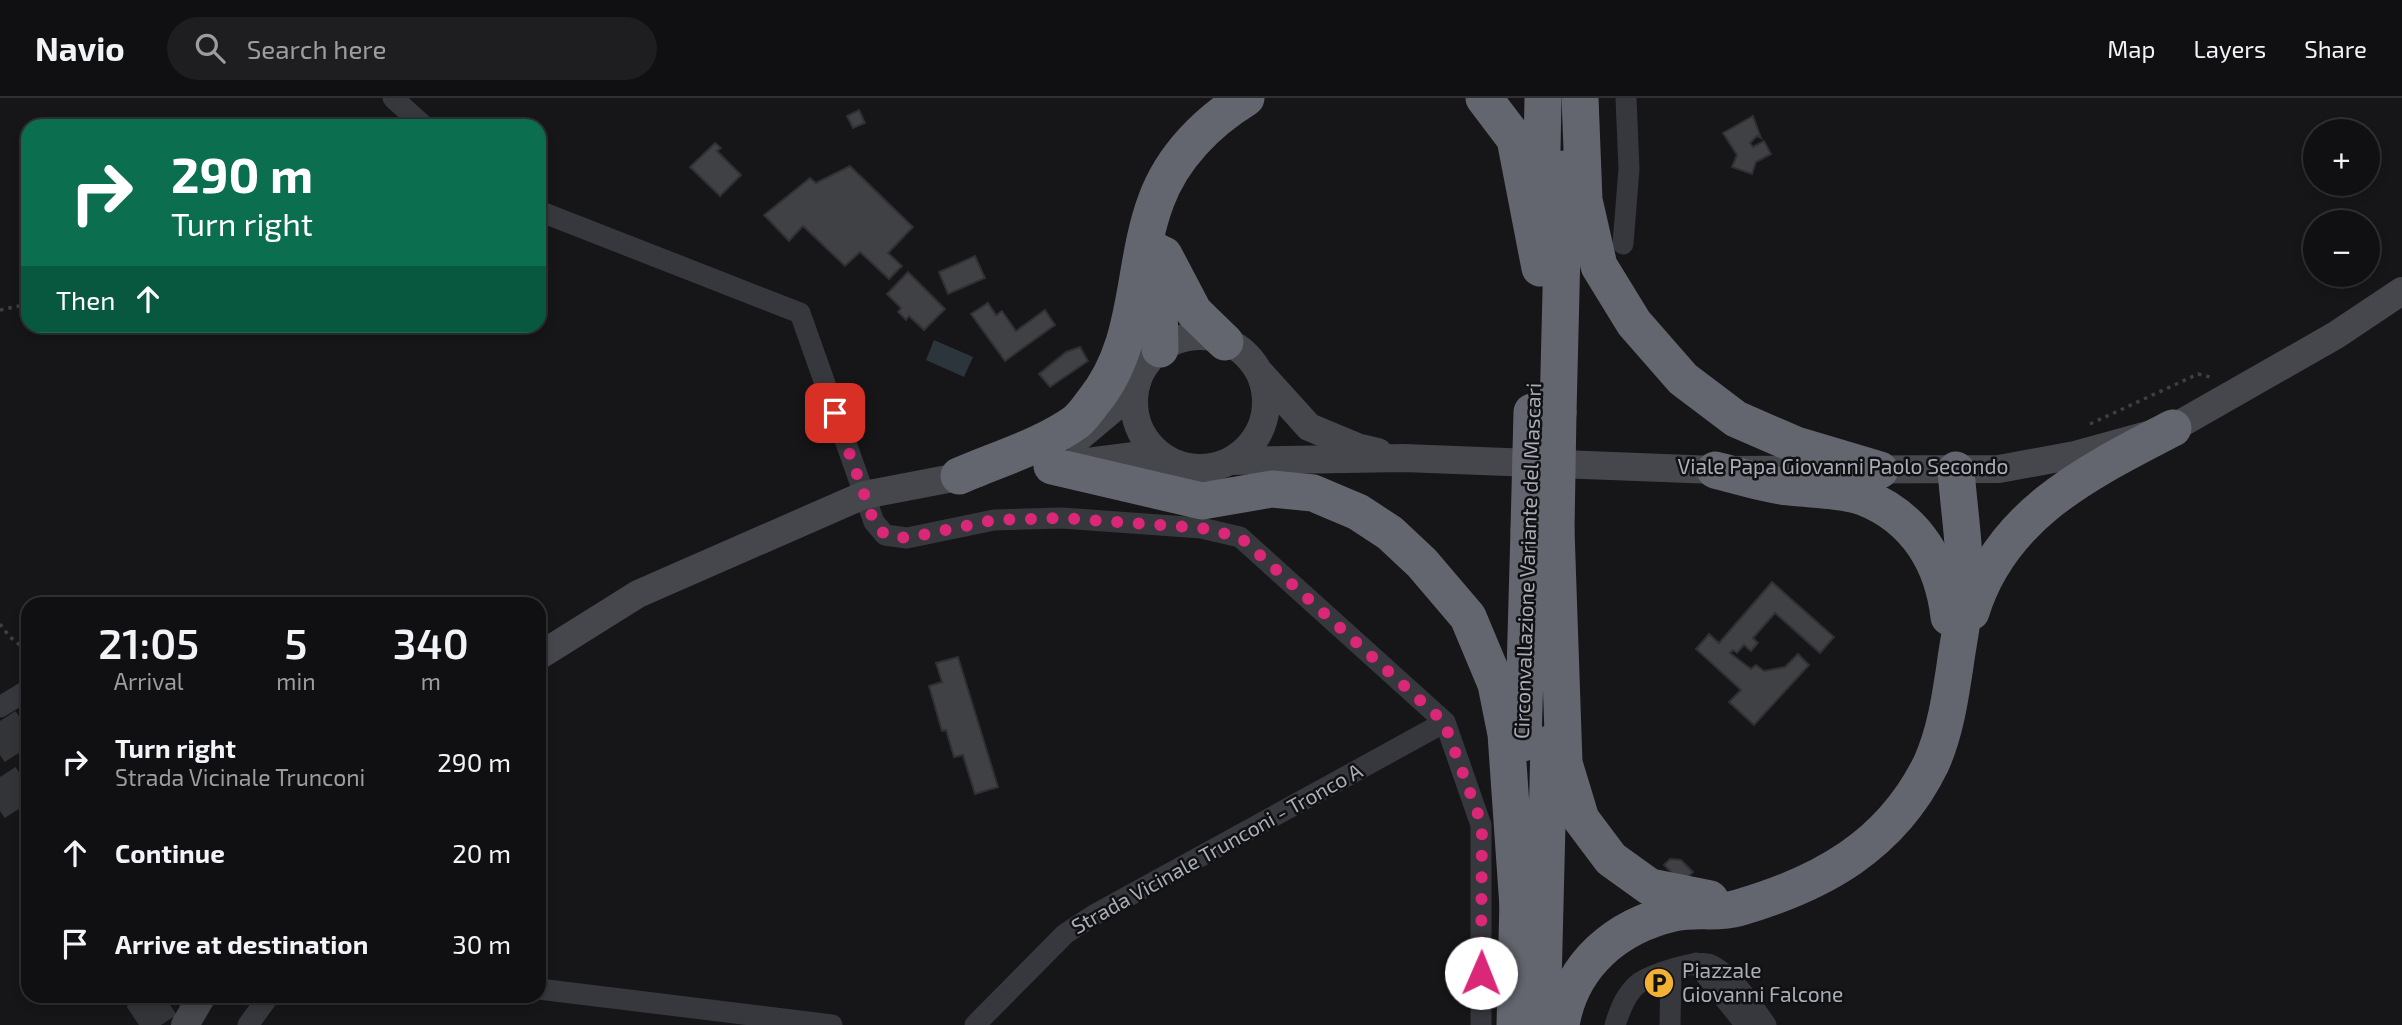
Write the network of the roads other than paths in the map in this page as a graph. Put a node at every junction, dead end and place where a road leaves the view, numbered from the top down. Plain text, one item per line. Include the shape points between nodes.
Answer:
1 (393, 98) edge
2 (1246, 98) edge
3 (1484, 98) edge
4 (1543, 98) edge
5 (1565, 98) edge
6 (1580, 98) edge
7 (1626, 98) edge
8 (416, 119) edge
9 (1181, 156) junction
10 (546, 214) edge
11 (1159, 240) junction
12 (1623, 244) dead end
13 (1540, 268) junction
14 (2402, 291) edge
15 (2402, 312) edge
16 (2336, 335) junction
17 (1225, 342) junction
18 (1160, 349) junction
19 (1257, 369) junction
20 (1137, 382) junction
21 (1545, 412) junction
22 (2173, 428) junction
23 (1404, 458) junction
24 (1166, 459) junction
25 (1231, 461) junction
26 (1038, 465) junction
27 (1715, 470) junction
28 (1880, 470) junction
29 (1956, 470) junction
30 (959, 476) junction
31 (864, 495) junction
32 (1542, 530) junction
33 (546, 652) edge
34 (1955, 664) junction
35 (21, 694) edge
36 (0, 707) edge
37 (1444, 722) junction
38 (1760, 900) junction
39 (1518, 907) junction
40 (1695, 962) junction
41 (1671, 971) junction
42 (546, 990) edge
43 (198, 1003) edge
44 (264, 1003) edge
45 (185, 1025) edge
46 (248, 1025) edge
47 (832, 1025) edge
48 (975, 1025) edge
49 (1480, 1025) edge
50 (1515, 1025) edge
51 (1542, 1025) edge
52 (1561, 1025) edge
53 (1615, 1025) edge
54 (1670, 1025) edge
55 (1746, 1025) edge
56 (1766, 1025) edge

1 - 8 street
2 - 9 highway via 1219,114
3 - 13 highway via 1516,139
4 - 13 highway, Circonvallazione Variante del Mascari
5 - 21 highway, Circonvallazione Variante del Mascari
6 - 28 highway via 1584,200 1599,266 1634,323 1682,379 1736,419 1796,445
7 - 12 street via 1629,169
9 - 11 highway
9 - 30 highway via 1156,199 1128,339 1106,387 1077,421
10 - 31 street via 800,313
11 - 17 highway via 1195,312
11 - 18 highway
13 - 21 highway, Circonvallazione Variante del Mascari
14 - 16 main road, Viale Papa Giovanni Paolo Secondo
15 - 16 main road, Viale Papa Giovanni Paolo Secondo
16 - 22 main road, Viale Papa Giovanni Paolo Secondo
17 - 18 main road via 1198,336
17 - 19 main road
18 - 20 main road
19 - 23 main road, Viale Papa Giovanni Paolo Secondo via 1309,427 1357,447
19 - 25 main road via 1266,398 1265,413 1254,441
20 - 24 main road via 1134,407 1139,429
20 - 26 main road via 1083,437
21 - 32 highway, Circonvallazione Variante del Mascari, bridge
22 - 29 main road, Viale Papa Giovanni Paolo Secondo via 2049,460 1999,469
22 - 34 highway via 2061,491 2006,541 1979,584
23 - 25 main road, Viale Papa Giovanni Paolo Secondo
23 - 27 main road, Viale Papa Giovanni Paolo Secondo
24 - 25 main road via 1199,468
24 - 26 main road via 1134,456
26 - 30 main road
26 - 39 highway via 1202,500 1272,489 1313,493 1358,512 1390,533 1468,617 1496,684 1506,734
27 - 28 main road, Viale Papa Giovanni Paolo Secondo
27 - 34 highway via 1787,487 1862,497 1903,522 1931,554 1942,575
28 - 29 main road, Viale Papa Giovanni Paolo Secondo
29 - 34 highway via 1965,594
30 - 31 main road
31 - 33 main road via 638,594
31 - 37 street via 874,522 885,535 907,538 994,520 1062,518 1201,528 1240,537
32 - 38 highway via 1564,764 1581,819 1611,859 1650,887 1706,899
32 - 39 highway, Circonvallazione Variante del Mascari
32 - 51 highway, Circonvallazione Variante del Mascari
34 - 38 highway via 1951,696 1931,763 1891,822 1859,853 1826,875
35 - 36 street
37 - 48 street, Strada Vicinale Trunconi - Tronco A via 1094,915 1065,934
37 - 49 street via 1482,825
38 - 52 highway via 1735,909 1676,912 1620,932 1585,969 1571,992
39 - 50 highway, Circonvallazione Variante del Mascari
40 - 41 street
40 - 55 street
40 - 56 street via 1719,971
41 - 53 street via 1640,983 1621,1006
41 - 54 street
42 - 47 street
43 - 45 main road
44 - 46 street

